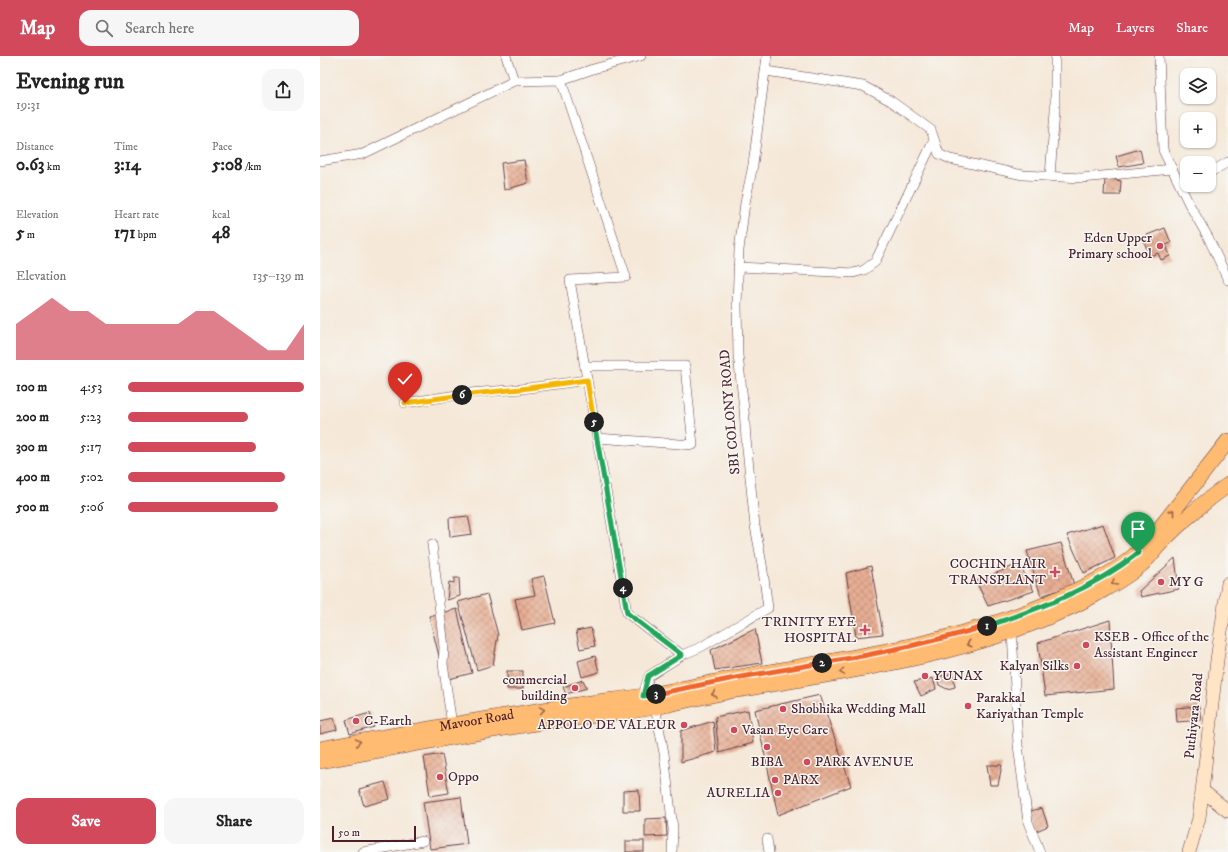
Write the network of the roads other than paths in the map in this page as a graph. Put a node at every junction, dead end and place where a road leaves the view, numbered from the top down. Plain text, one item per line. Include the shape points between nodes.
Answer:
1 (506, 56) edge
2 (641, 56) edge
3 (767, 56) edge
4 (1055, 56) edge
5 (1159, 56) edge
6 (766, 71) junction
7 (514, 80) junction
8 (561, 80) junction
9 (934, 140) junction
10 (320, 161) edge
11 (1228, 162) edge
12 (1172, 169) junction
13 (1216, 169) edge
14 (1050, 176) junction
15 (1180, 180) edge
16 (1186, 192) edge
17 (738, 267) junction
18 (1228, 280) edge
19 (585, 366) junction
20 (587, 380) junction
21 (405, 403) dead end
22 (597, 438) junction
23 (1228, 441) edge
24 (1228, 485) edge
25 (432, 544) dead end
26 (1228, 590) edge
27 (1012, 631) junction
28 (682, 655) junction
29 (643, 696) junction
30 (655, 707) junction
31 (452, 725) junction
32 (320, 749) edge
33 (320, 761) edge
34 (1202, 790) junction
35 (1228, 811) edge
36 (767, 839) dead end
37 (423, 841) dead end
38 (363, 852) edge
39 (672, 852) edge
40 (769, 852) edge
41 (1040, 852) edge
42 (1188, 852) edge

1 - 7 street
2 - 8 street
3 - 6 street, SBI COLONY ROAD
4 - 14 street via 1055,111
5 - 12 street via 1163,150
6 - 9 street via 863,86 891,101 931,130
6 - 17 street, SBI COLONY ROAD via 745,203
7 - 8 street
7 - 10 street via 362,154
8 - 19 street via 626,277 570,280
9 - 14 street via 939,154 950,159 1023,175
9 - 17 street via 875,262 864,270 853,273
11 - 13 street
12 - 14 street via 1082,178
12 - 15 street
16 - 18 street via 1188,204 1208,237
17 - 28 street, SBI COLONY ROAD via 738,355 755,526 768,608
19 - 20 street
19 - 22 street via 685,366 693,445
20 - 21 street
20 - 22 street
22 - 28 street via 627,613
29 -> 23 main road, Mavoor Road via 932,641 1037,609 1087,586 1138,553
24 -> 27 main road, Mavoor Road via 1184,520 1133,572 1092,597
25 - 31 street via 444,647 443,664
26 - 34 street, Puthiyara Road via 1216,660
27 -> 30 main road, Mavoor Road via 902,660
27 - 41 street via 1018,745 1028,822
28 - 29 street, SBI COLONY ROAD via 648,676
29 - 30 street
31 -> 29 main road, Mavoor Road
30 - 33 main road, Mavoor Road via 537,723
30 - 39 street via 664,753 673,829
32 -> 31 main road, Mavoor Road
34 - 35 street
34 - 42 street, Puthiyara Road via 1199,818
36 - 40 street
37 - 38 street

